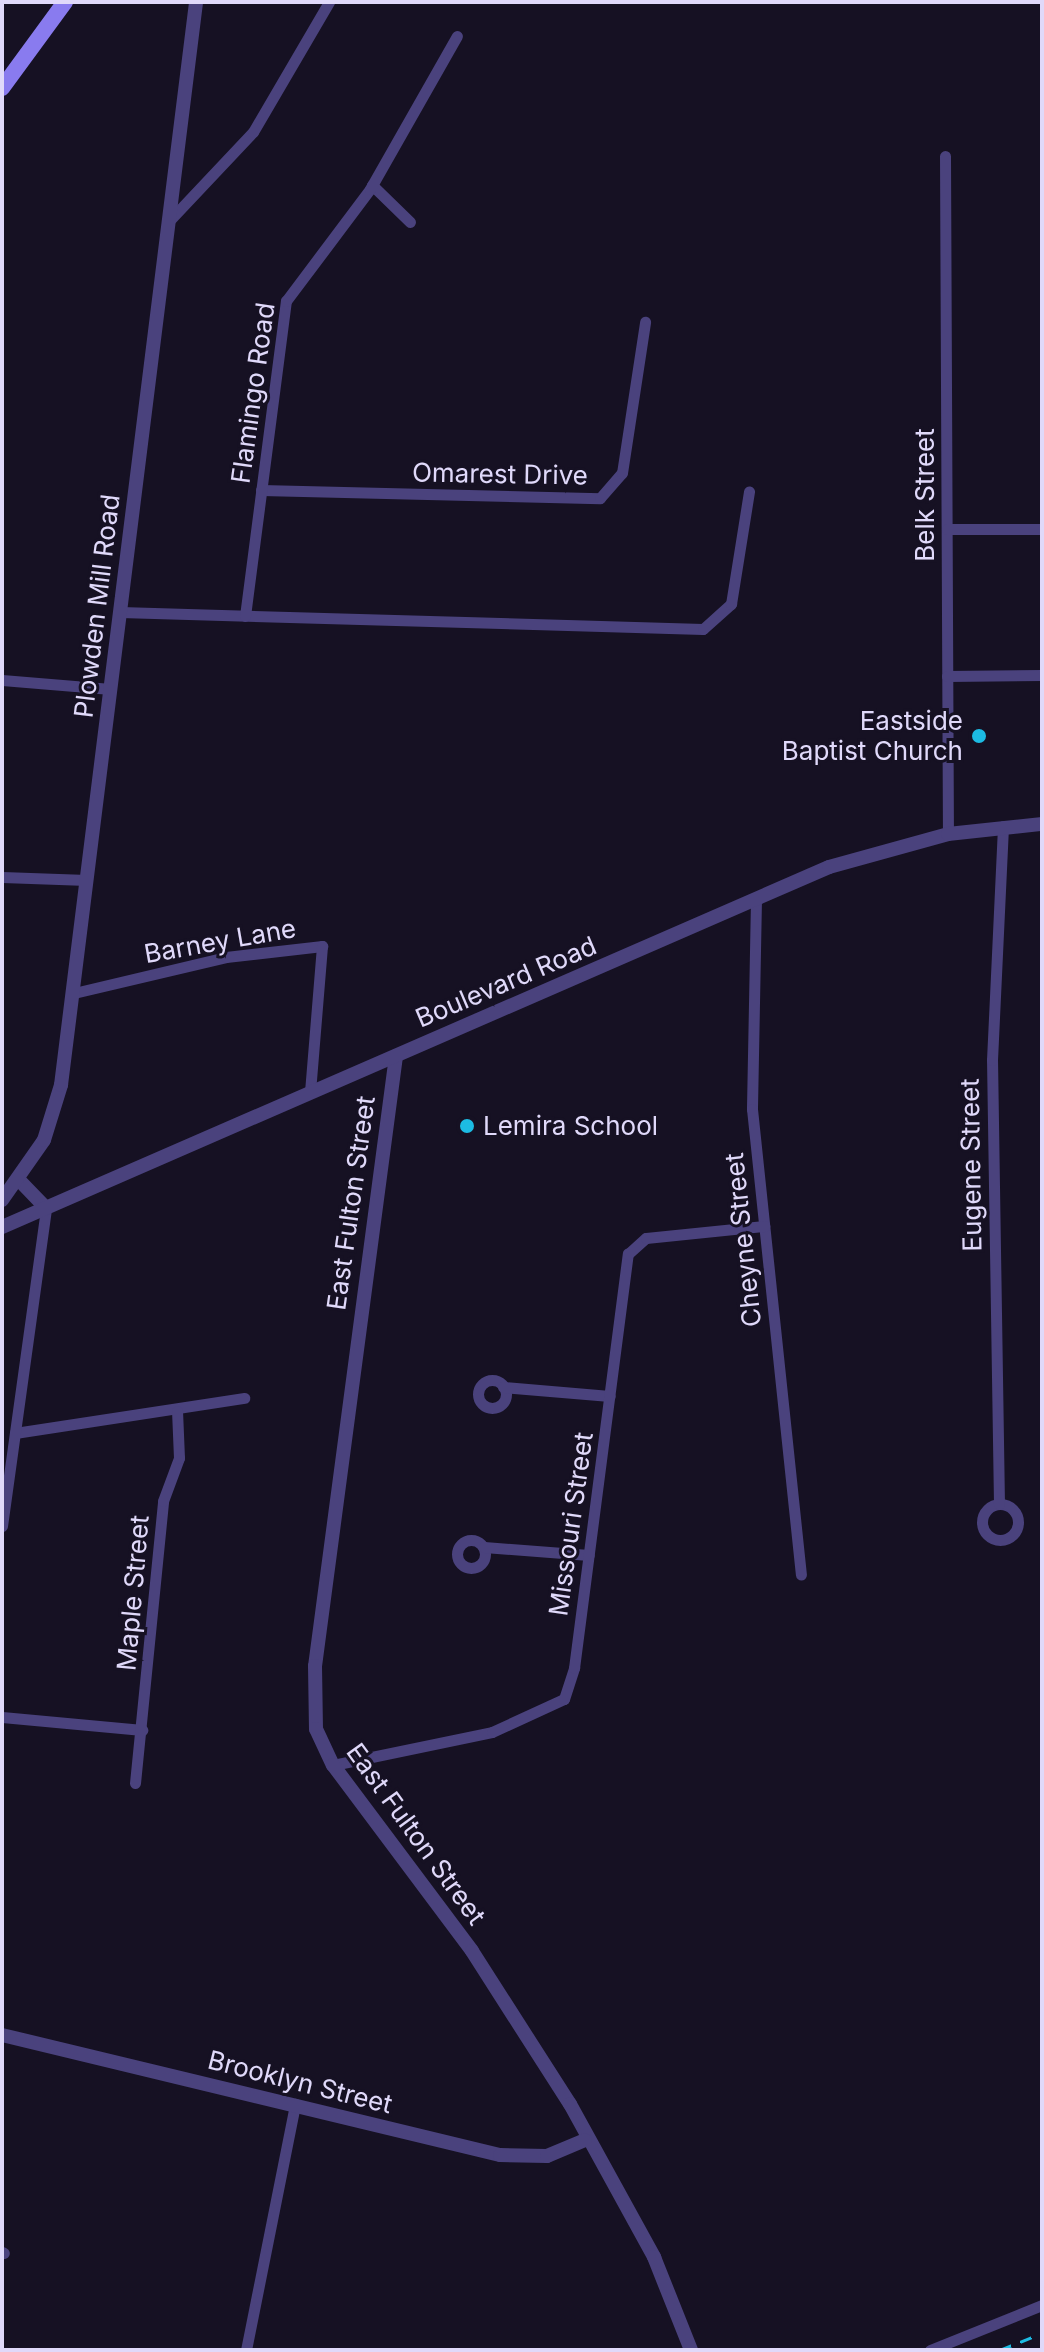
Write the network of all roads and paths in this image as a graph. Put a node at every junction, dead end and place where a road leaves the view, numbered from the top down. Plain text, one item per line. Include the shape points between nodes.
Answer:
1 (65, 2) edge
2 (196, 2) edge
3 (329, 2) edge
4 (457, 36) dead end
5 (2, 88) edge
6 (945, 156) dead end
7 (372, 185) junction
8 (169, 221) junction
9 (410, 222) dead end
10 (645, 322) dead end
11 (261, 490) junction
12 (749, 491) dead end
13 (947, 529) junction
14 (1042, 529) edge
15 (120, 612) junction
16 (245, 616) junction
17 (1042, 675) edge
18 (947, 676) junction
19 (2, 680) edge
20 (111, 689) junction
21 (1042, 824) edge
22 (1003, 826) junction
23 (948, 834) junction
24 (2, 877) edge
25 (87, 880) junction
26 (756, 899) junction
27 (74, 993) junction
28 (396, 1056) junction
29 (310, 1093) junction
30 (19, 1180) junction
31 (2, 1200) edge
32 (46, 1208) junction
33 (764, 1226) junction
34 (2, 1227) edge
35 (503, 1387) dead end
36 (610, 1396) junction
37 (244, 1398) dead end
38 (177, 1411) junction
39 (15, 1433) junction
40 (999, 1504) dead end
41 (2, 1526) edge
42 (484, 1547) dead end
43 (589, 1555) junction
44 (801, 1574) dead end
45 (2, 1717) edge
46 (142, 1730) junction
47 (333, 1765) junction
48 (135, 1783) dead end
49 (2, 2035) edge
50 (295, 2104) junction
51 (585, 2140) junction
52 (1042, 2305) edge
53 (246, 2350) edge
54 (691, 2350) edge
55 (930, 2350) edge

1 - 5 main road
2 - 8 street, Plowden Mill Road
3 - 8 street via 253,132
4 - 7 street, Flamingo Road
6 - 13 street, Belk Street
7 - 9 street
7 - 11 street, Flamingo Road via 286,301
8 - 15 street, Plowden Mill Road
10 - 11 street, Omarest Drive via 622,473 600,498
11 - 16 street, Flamingo Road
12 - 16 street via 731,604 707,628
13 - 14 street
13 - 18 street, Belk Street
15 - 16 street
15 - 20 street, Plowden Mill Road
17 - 18 street
18 - 23 street, Belk Street
19 - 20 street
20 - 25 street, Plowden Mill Road
21 - 22 street, Boulevard Road
22 - 23 street, Boulevard Road
22 - 40 street, Eugene Street via 992,1060
23 - 26 street, Boulevard Road via 865,855
24 - 25 street
25 - 27 street, Plowden Mill Road
26 - 28 street, Boulevard Road
26 - 33 street, Cheyne Street via 752,1109
27 - 29 street, Barney Lane via 226,957 322,946
27 - 30 street, Plowden Mill Road via 56,1108
28 - 29 street, Boulevard Road
28 - 47 street, East Fulton Street via 313,1687 316,1729
29 - 32 street, Boulevard Road
30 - 31 street, Plowden Mill Road
30 - 32 street
32 - 34 street, Boulevard Road
32 - 39 street
33 - 36 street, Missouri Street via 633,1246
33 - 44 street, Cheyne Street
35 - 36 street
36 - 43 street, Missouri Street
37 - 38 street
38 - 39 street
38 - 46 street, Maple Street via 179,1458 163,1501
39 - 41 street
42 - 43 street
43 - 47 street, Missouri Street via 570,1687 553,1709 492,1732
45 - 46 street
46 - 48 street, Maple Street
47 - 51 street, East Fulton Street via 480,1963
49 - 50 street, Brooklyn Street
50 - 51 street, Brooklyn Street via 500,2155 547,2156
50 - 53 street
51 - 54 street, East Fulton Street via 654,2257
52 - 55 street

